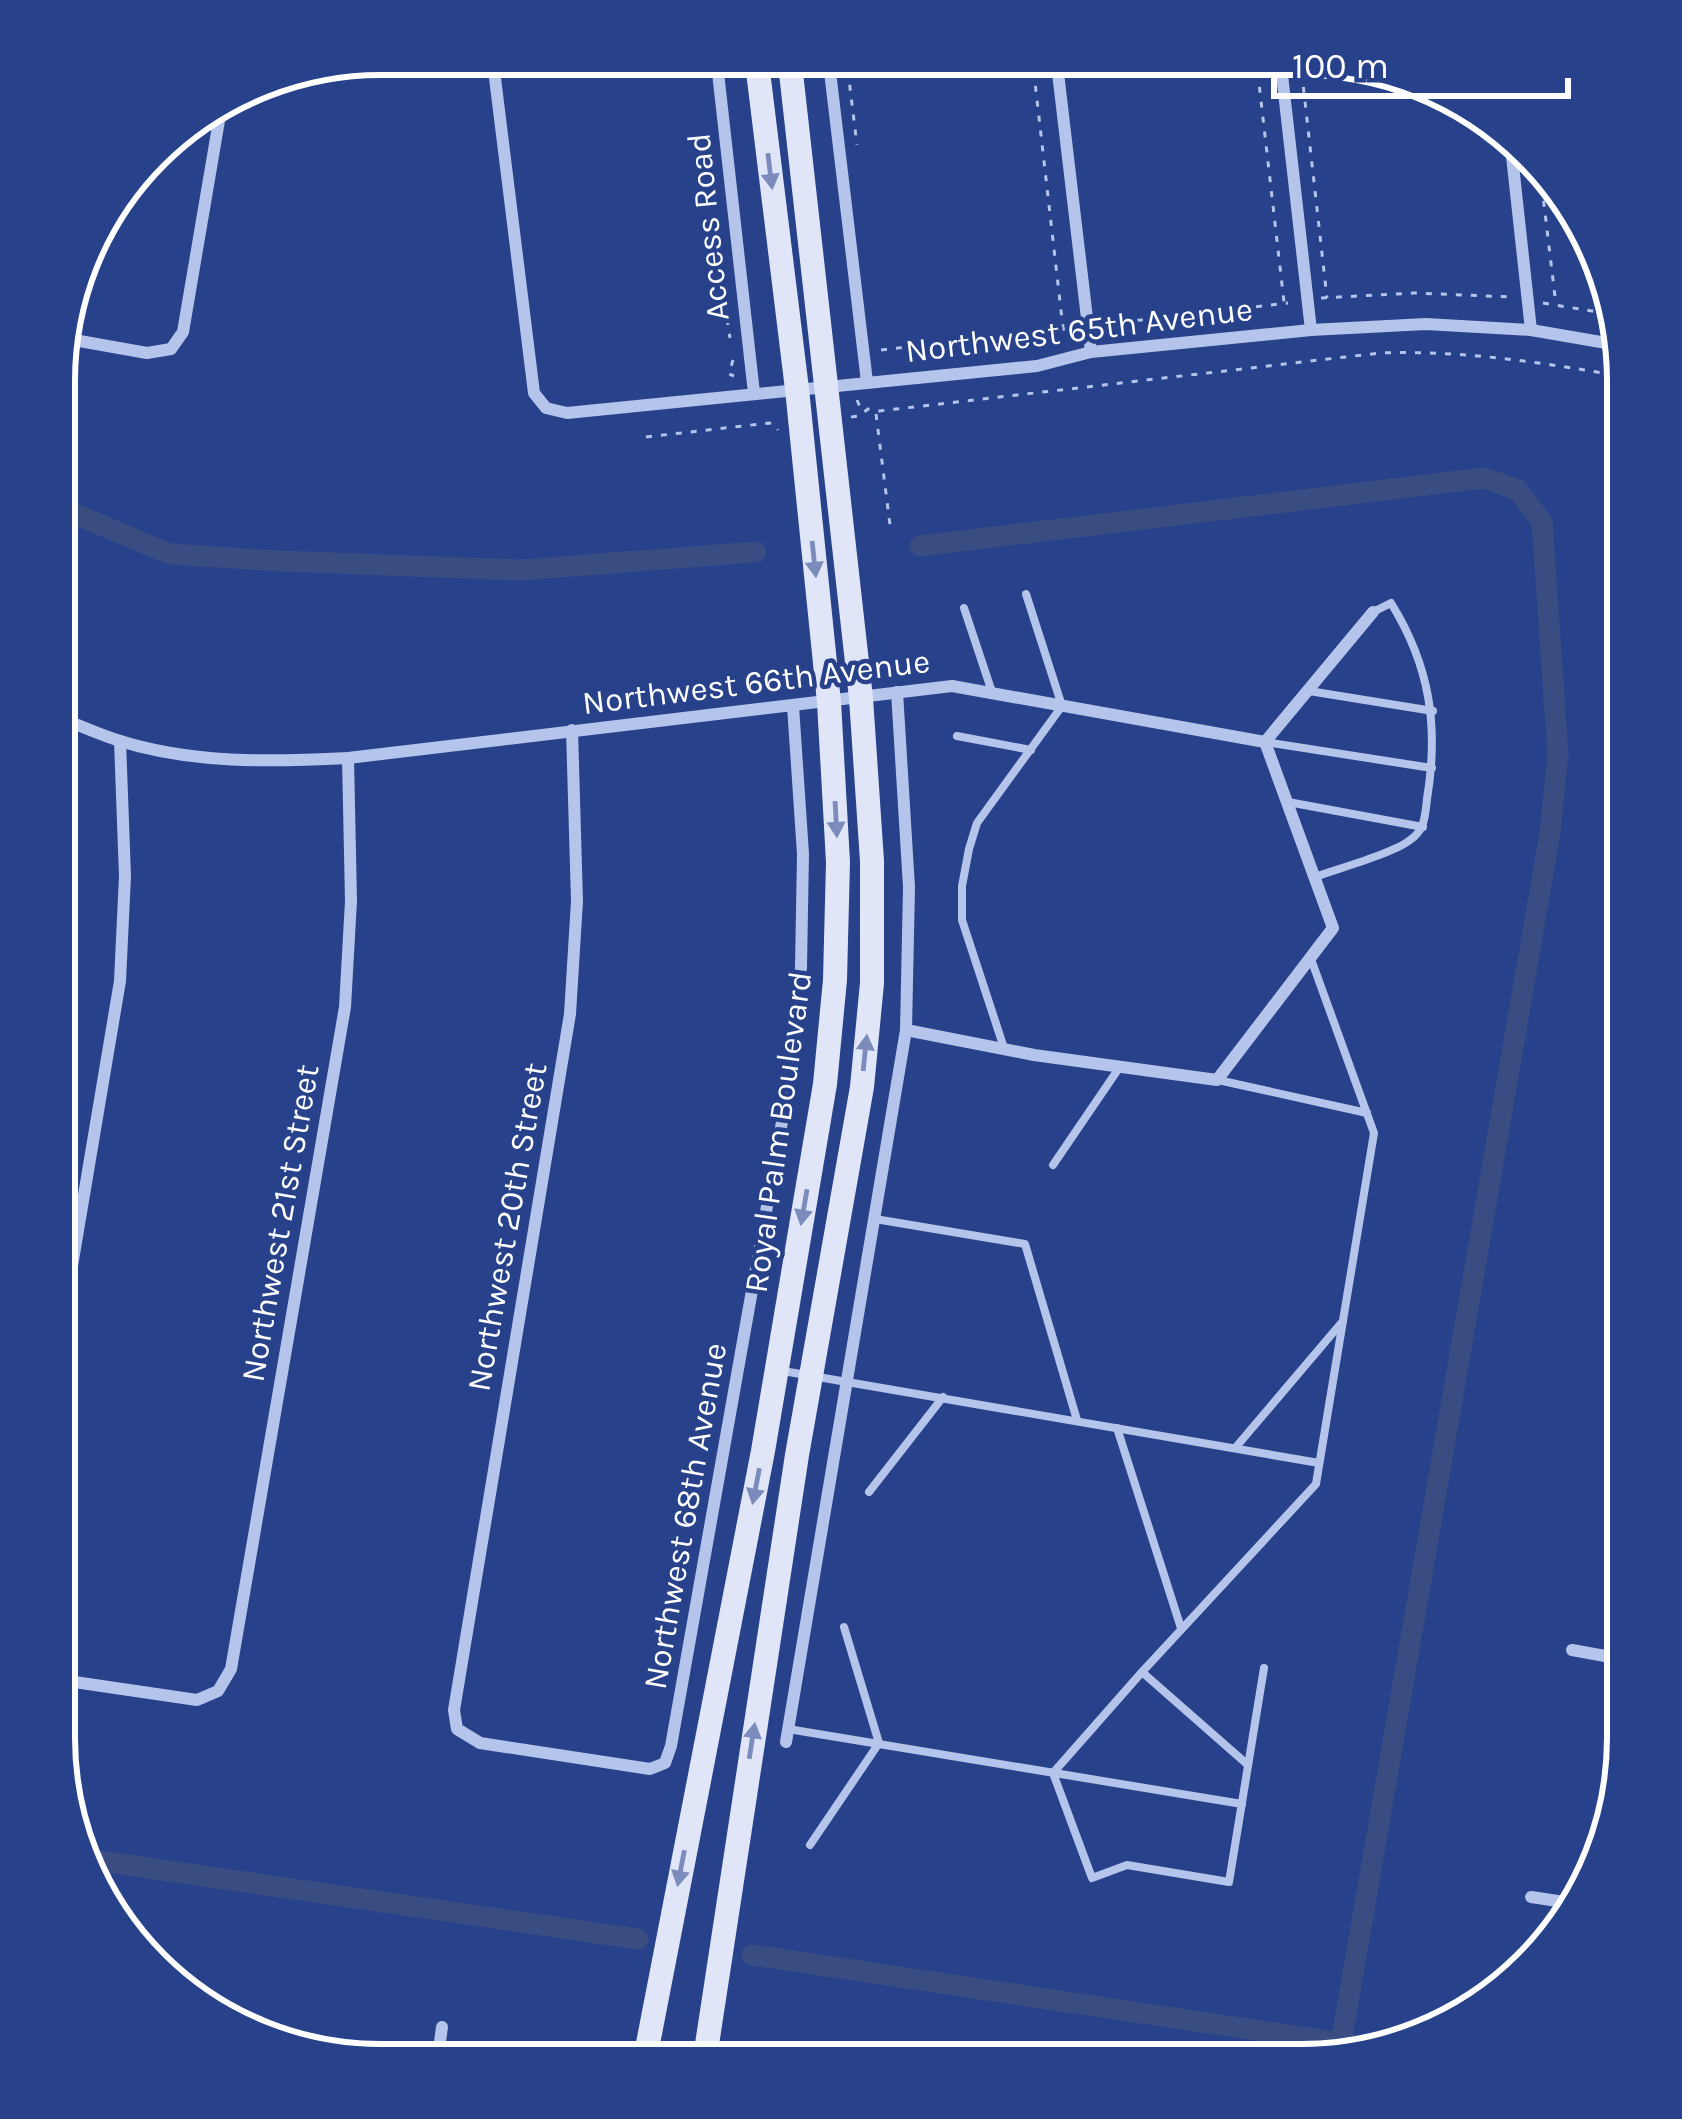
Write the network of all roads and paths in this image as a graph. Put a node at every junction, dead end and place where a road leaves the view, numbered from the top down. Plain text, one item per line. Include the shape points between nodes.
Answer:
1 (496, 75) edge
2 (718, 75) edge
3 (758, 75) edge
4 (791, 75) edge
5 (830, 75) edge
6 (1034, 75) edge
7 (1058, 75) edge
8 (1258, 75) edge
9 (1282, 75) edge
10 (1302, 75) edge
11 (219, 123) edge
12 (1512, 161) edge
13 (1543, 194) edge
14 (1327, 298) junction
15 (1527, 299) junction
16 (1308, 301) junction
17 (1556, 305) junction
18 (1599, 312) edge
19 (1088, 326) junction
20 (1063, 329) junction
21 (1311, 330) junction
22 (1531, 330) junction
23 (78, 341) edge
24 (1604, 343) edge
25 (1091, 352) junction
26 (863, 354) junction
27 (1606, 373) edge
28 (867, 382) junction
29 (827, 386) junction
30 (796, 389) junction
31 (754, 393) junction
32 (876, 411) junction
33 (862, 412) dead end
34 (780, 433) dead end
35 (646, 436) dead end
36 (890, 525) dead end
37 (1026, 594) dead end
38 (964, 608) dead end
39 (1373, 612) joint
40 (1307, 691) junction
41 (897, 692) junction
42 (992, 693) junction
43 (861, 698) junction
44 (829, 702) junction
45 (793, 706) junction
46 (1062, 706) junction
47 (1433, 711) junction
48 (75, 723) edge
49 (572, 730) junction
50 (957, 736) dead end
51 (120, 741) junction
52 (1265, 742) junction
53 (1031, 750) junction
54 (348, 758) junction
55 (1432, 768) junction
56 (1287, 802) junction
57 (1423, 827) junction
58 (1315, 878) junction
59 (1310, 958) junction
60 (906, 1030) junction
61 (1004, 1049) junction
62 (1120, 1066) junction
63 (1217, 1080) junction
64 (1367, 1113) junction
65 (1053, 1165) dead end
66 (875, 1219) junction
67 (75, 1248) edge
68 (1343, 1321) junction
69 (776, 1370) junction
70 (811, 1376) junction
71 (848, 1381) junction
72 (943, 1397) junction
73 (1077, 1420) junction
74 (1117, 1428) junction
75 (1235, 1448) junction
76 (1319, 1463) junction
77 (869, 1492) dead end
78 (844, 1627) dead end
79 (1182, 1630) junction
80 (1572, 1650) dead end
81 (1606, 1656) edge
82 (1264, 1668) dead end
83 (1142, 1672) junction
84 (75, 1682) edge
85 (457, 1729) joint
86 (787, 1736) joint
87 (878, 1743) junction
88 (1248, 1766) junction
89 (1053, 1773) junction
90 (1242, 1804) junction
91 (810, 1845) dead end
92 (1531, 1897) dead end
93 (1559, 1901) edge
94 (442, 2027) dead end
95 (440, 2043) edge
96 (648, 2043) edge
97 (707, 2043) edge

1 - 31 street, Northwest 65th Avenue via 534,393 546,408 567,413
2 - 31 street, Access Road
3 -> 30 main road, Royal Palm Boulevard
4 - 29 main road, Royal Palm Boulevard
5 - 26 street
6 - 20 path
7 - 19 street
8 - 19 path via 1285,303
9 - 16 street
10 - 14 path
11 - 23 street via 183,332 171,349 147,353
12 - 15 street
13 - 17 path
14 - 15 path
14 - 16 path
15 - 17 path
15 - 22 street
16 - 21 street
17 - 18 path
19 - 20 path
19 - 25 street
20 - 26 path
21 - 22 street, Northwest 65th Avenue
21 - 25 street, Northwest 65th Avenue
22 - 24 street, Northwest 65th Avenue
25 - 28 street, Northwest 65th Avenue via 1037,366
26 - 28 street
27 - 32 path via 1487,355 1380,353
28 - 29 street, Northwest 65th Avenue
29 - 30 street, Northwest 65th Avenue
29 - 43 main road, Royal Palm Boulevard
30 - 31 street, Northwest 65th Avenue
30 -> 44 main road, Royal Palm Boulevard
32 - 33 path
32 - 36 path
34 - 35 path via 769,423
37 - 46 lane
38 - 42 lane
39 - 40 street
39 - 47 lane via 1391,603 1401,618
40 - 47 lane
40 - 52 street
41 - 42 street, Northwest 66th Avenue via 952,686
41 - 43 street, Northwest 66th Avenue
41 - 60 street via 910,887
42 - 46 street, Northwest 66th Avenue
43 - 44 street, Northwest 66th Avenue
70 -> 43 main road, Royal Palm Boulevard via 862,1087 872,982
44 - 45 street, Northwest 66th Avenue
44 -> 69 main road, Royal Palm Boulevard via 836,980
45 - 49 street, Northwest 66th Avenue
45 - 85 street, Northwest 68th Avenue via 803,854 788,1088 671,1746 665,1763 650,1769 480,1743
46 - 52 street, Northwest 66th Avenue
46 - 53 lane
47 - 55 lane
48 - 51 street, Northwest 66th Avenue
49 - 54 street, Northwest 66th Avenue
49 - 85 street, Northwest 20th Street via 577,901 570,1014
50 - 53 lane
51 - 54 street, Northwest 66th Avenue via 203,757
51 - 67 street via 120,981
52 - 55 lane
52 - 56 street
53 - 61 lane via 977,823 962,886 962,920
54 - 84 street, Northwest 21st Street via 345,1007 231,1669 218,1691 197,1700
55 - 57 lane
56 - 57 lane
56 - 58 street
57 - 58 lane via 1409,842
58 - 59 street via 1334,928
59 - 63 street
59 - 64 lane
60 - 61 street
60 - 66 street
61 - 62 street
62 - 63 street
62 - 65 lane
63 - 64 lane
64 - 68 lane via 1375,1133
66 - 71 street
66 - 73 lane via 1025,1244
68 - 75 lane
68 - 76 lane
69 - 70 lane
69 -> 96 main road, Royal Palm Boulevard
70 - 71 lane
97 -> 70 main road, Royal Palm Boulevard
71 - 72 lane
71 - 86 street
72 - 73 lane
72 - 77 lane
73 - 74 lane
74 - 75 lane
74 - 79 lane
75 - 76 lane
76 - 79 lane via 1316,1484
78 - 87 lane
79 - 83 lane
80 - 81 street
82 - 88 lane
83 - 88 lane
83 - 89 lane
86 - 87 lane
87 - 89 lane
87 - 91 lane
88 - 90 lane
89 - 90 lane
89 - 90 lane via 1092,1878 1126,1865 1229,1882
92 - 93 street
94 - 95 street

